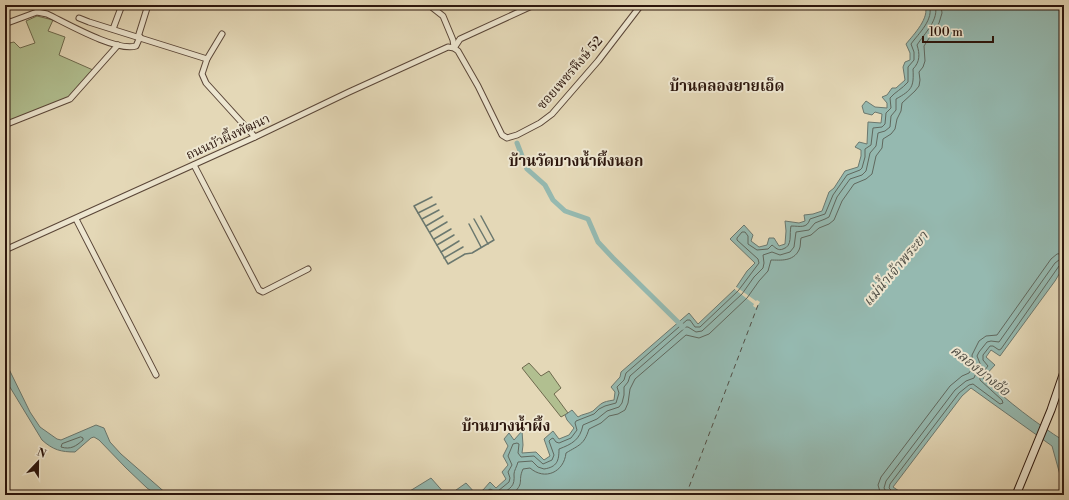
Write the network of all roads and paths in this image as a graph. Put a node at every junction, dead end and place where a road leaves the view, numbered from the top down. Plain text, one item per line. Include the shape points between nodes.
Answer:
1 (122, 5) edge
2 (148, 5) edge
3 (429, 5) edge
4 (534, 5) edge
5 (638, 6) edge
6 (5, 16) edge
7 (79, 18) dead end
8 (113, 29) junction
9 (222, 34) dead end
10 (139, 37) junction
11 (118, 45) junction
12 (455, 49) junction
13 (207, 58) junction
14 (5, 122) edge
15 (255, 138) junction
16 (194, 165) junction
17 (76, 219) junction
18 (5, 250) edge
19 (308, 269) dead end
20 (1064, 372) edge
21 (156, 375) dead end
22 (1016, 495) edge

1 - 8 street
2 - 10 street
3 - 12 street via 443,16
4 - 12 street via 460,39
5 - 12 street, ซอยเพชรหึงษ์ 52 via 598,61 552,114 540,123 507,138 502,135 478,86
6 - 11 street via 10,22 41,12
7 - 8 street
8 - 10 street
9 - 13 street
10 - 11 street via 134,47
10 - 13 street
11 - 14 street via 70,99 7,124
12 - 15 street, ถนนบัวผึ้งพัฒนา via 448,47
13 - 15 street via 202,74 206,84
15 - 16 street, ถนนบัวผึ้งพัฒนา
16 - 17 street, ถนนบัวผึ้งพัฒนา
16 - 19 street via 259,290 263,292
17 - 18 street, ถนนบัวผึ้งพัฒนา
17 - 21 street
20 - 22 main road

